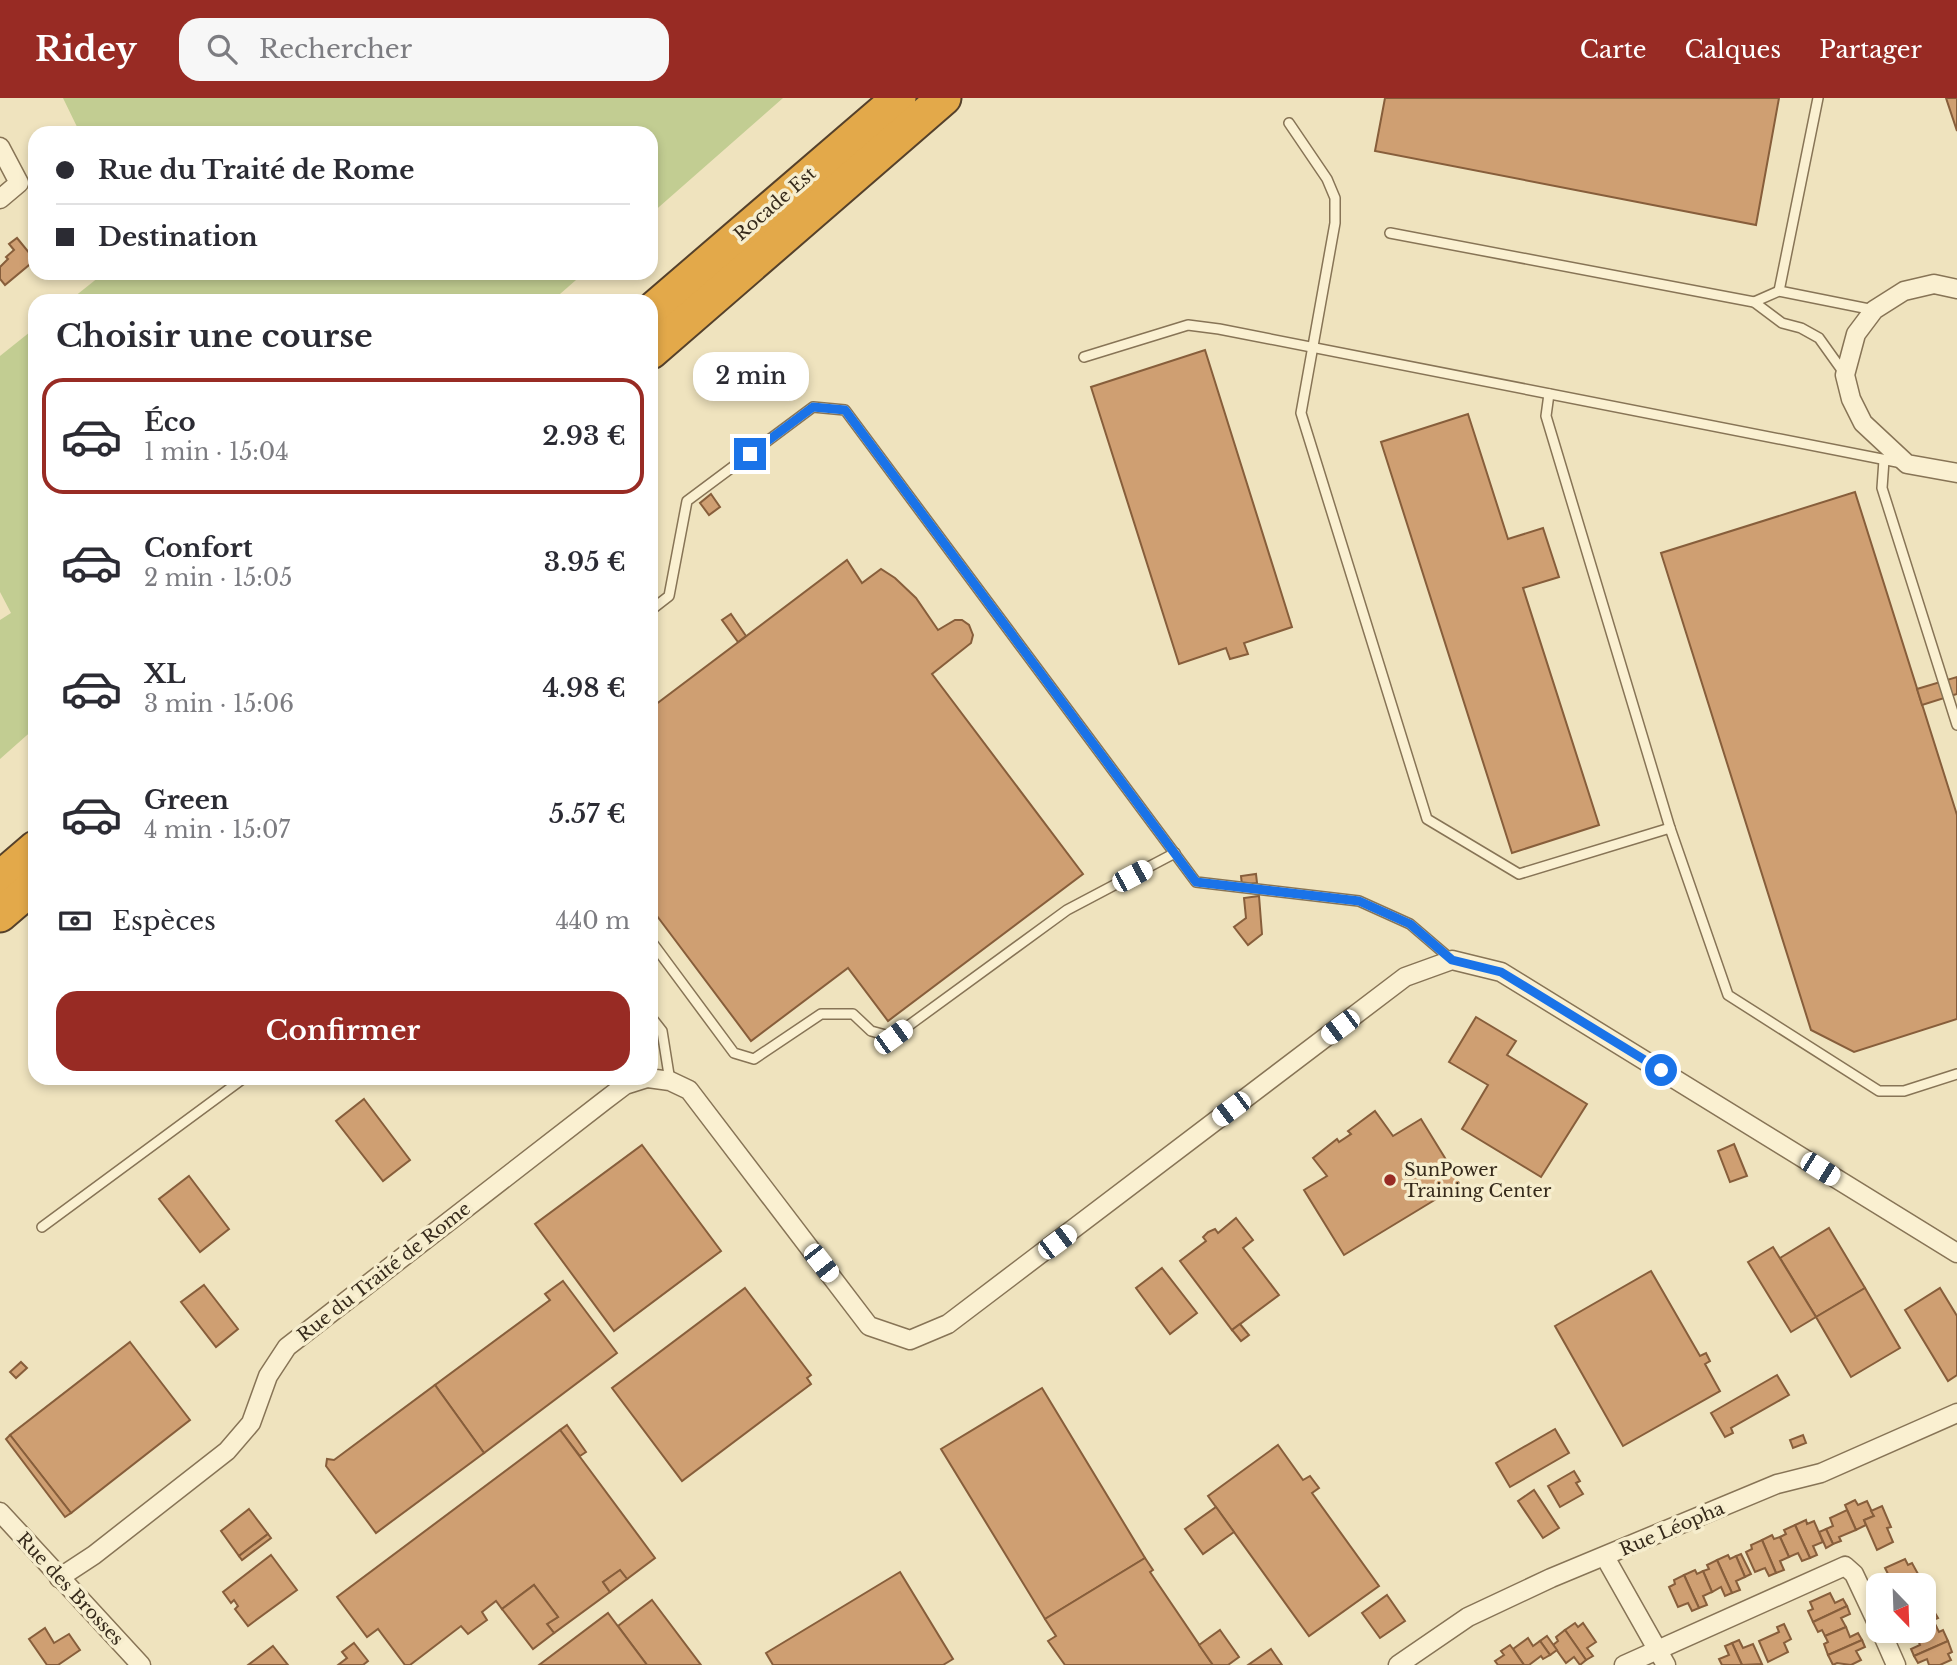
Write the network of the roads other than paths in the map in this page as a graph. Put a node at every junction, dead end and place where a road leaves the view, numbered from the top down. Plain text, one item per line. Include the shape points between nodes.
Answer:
1 (877, 98) edge
2 (899, 98) edge
3 (944, 98) edge
4 (1818, 98) edge
5 (1289, 123) dead end
6 (0, 147) edge
7 (0, 199) edge
8 (1390, 233) dead end
9 (1957, 289) edge
10 (1779, 291) junction
11 (658, 301) edge
12 (658, 302) edge
13 (1754, 302) junction
14 (1874, 310) junction
15 (658, 346) edge
16 (1311, 347) junction
17 (1084, 357) dead end
18 (1845, 375) junction
19 (1549, 394) junction
20 (1884, 460) junction
21 (1907, 464) junction
22 (1957, 473) edge
23 (658, 605) edge
24 (1957, 725) edge
25 (1670, 828) junction
26 (1175, 853) junction
27 (28, 854) edge
28 (0, 878) edge
29 (28, 891) edge
30 (0, 915) edge
31 (658, 950) edge
32 (1452, 960) junction
33 (658, 1026) edge
34 (1957, 1074) edge
35 (658, 1079) edge
36 (670, 1081) junction
37 (235, 1085) edge
38 (625, 1085) edge
39 (42, 1227) dead end
40 (1957, 1253) edge
41 (1957, 1413) edge
42 (0, 1512) edge
43 (1605, 1557) junction
44 (59, 1578) junction
45 (1866, 1600) edge
46 (1886, 1643) edge
47 (1662, 1657) edge
48 (141, 1665) edge
49 (1398, 1665) edge
50 (1624, 1665) edge
51 (1896, 1665) edge

1 - 11 highway
2 - 12 highway, Rocade Est
3 - 15 highway, Rocade Est
4 - 10 lane
5 - 16 lane via 1335,198 1335,223
6 - 7 street via 19,183
8 - 13 lane
9 - 14 street via 1934,284 1904,291
10 - 13 lane
10 - 14 lane
13 - 18 lane via 1782,323 1819,338
14 - 18 street via 1856,334
16 - 17 lane via 1188,325
16 - 19 lane
16 - 25 lane via 1301,414 1427,818 1519,874
18 - 21 street via 1863,423
19 - 20 lane
19 - 25 lane via 1546,416
20 - 21 lane
20 - 24 lane via 1882,488
21 - 22 street
23 - 26 lane via 669,596 687,501 813,407 845,410
25 - 34 lane via 1728,995 1879,1091 1904,1091
26 - 31 lane via 1067,910 893,1037 871,1031 853,1014 821,1014 754,1059 734,1053
26 - 32 lane via 1196,882 1359,901 1410,924
27 - 28 highway
29 - 30 highway
32 - 36 street, Rue du Traité de Rome via 1405,977 948,1324 910,1340 870,1326 689,1090
32 - 40 street via 1501,972
33 - 36 lane
35 - 36 street, Rue du Traité de Rome
37 - 39 lane
38 - 44 street, Rue du Traité de Rome via 287,1348 268,1376 251,1423 227,1451
41 - 43 street, Rue Léopha via 1821,1473 1777,1484
42 - 44 street, Rue des Brosses
43 - 47 street
43 - 49 street, Rue Léopha via 1468,1617
44 - 48 street, Rue des Brosses
45 - 47 street via 1845,1566
46 - 51 street
47 - 50 street

